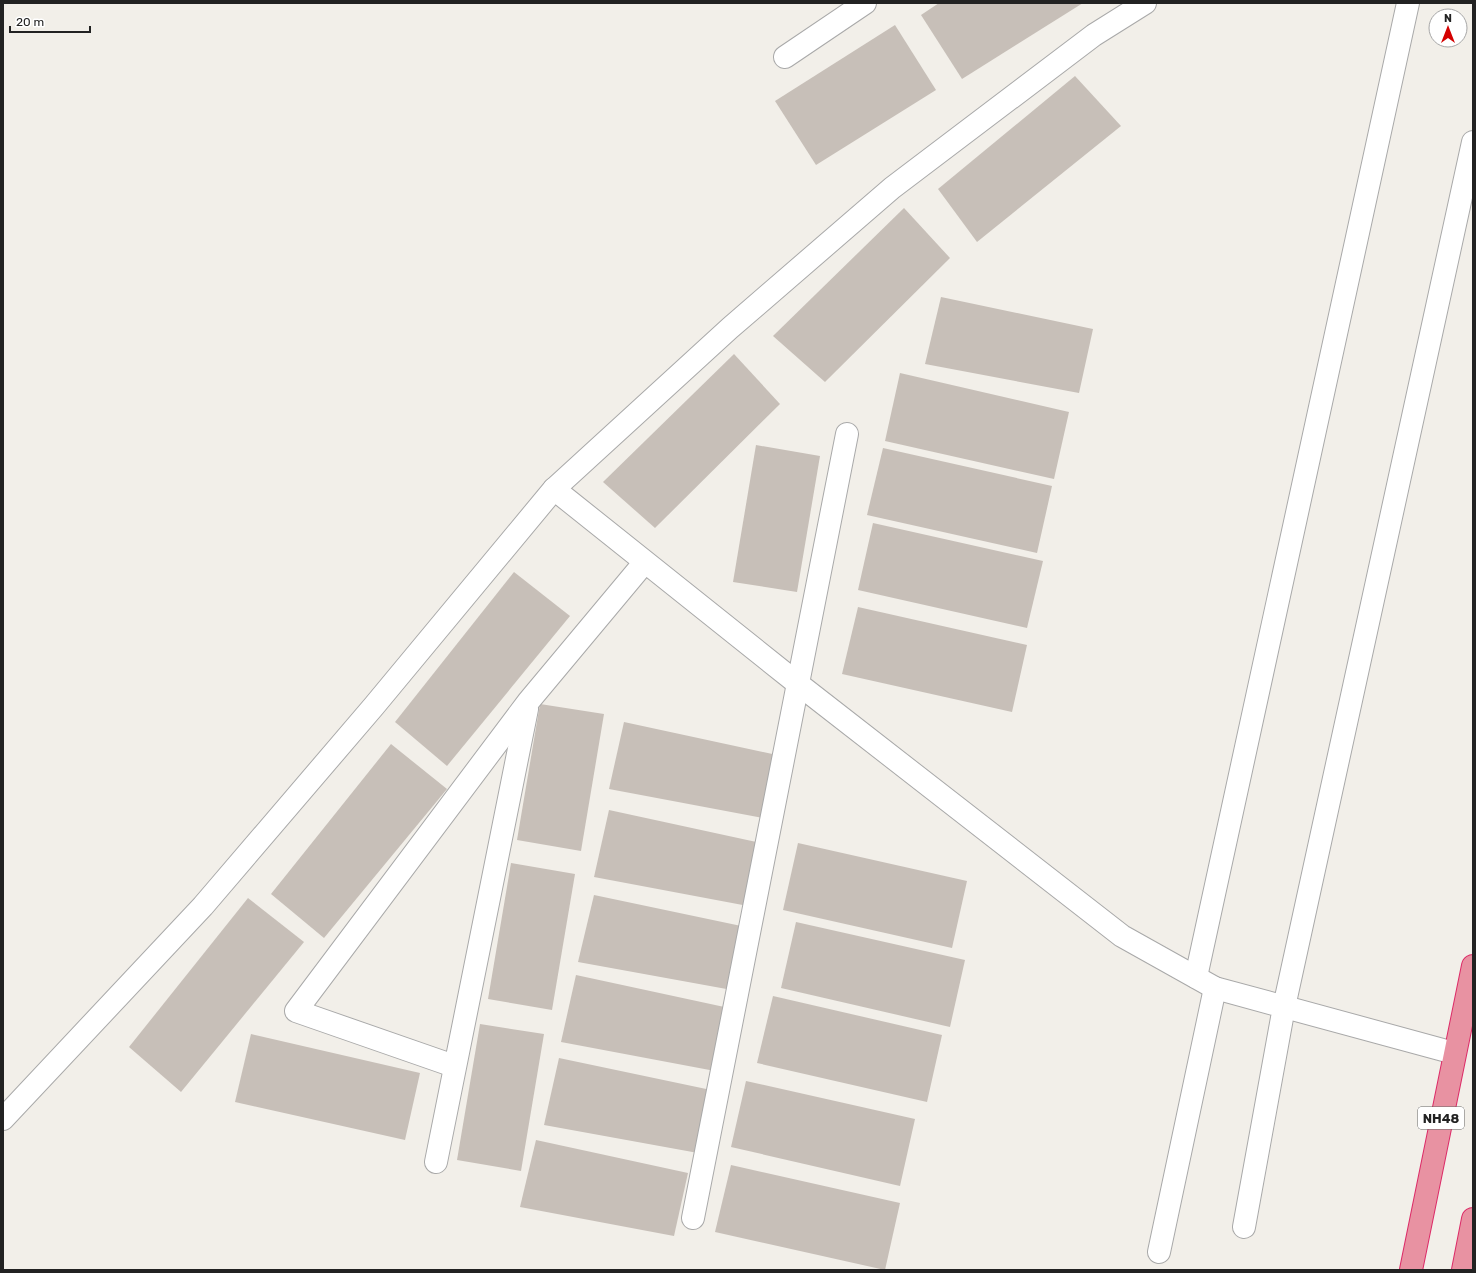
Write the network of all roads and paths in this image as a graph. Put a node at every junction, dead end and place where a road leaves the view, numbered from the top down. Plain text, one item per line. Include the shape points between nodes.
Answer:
1 (865, 3) edge
2 (1145, 3) edge
3 (1408, 3) edge
4 (785, 57) dead end
5 (1473, 142) edge
6 (847, 434) dead end
7 (554, 489) junction
8 (644, 563) junction
9 (797, 683) junction
10 (528, 702) junction
11 (1473, 966) edge
12 (1196, 977) junction
13 (1215, 988) junction
14 (1284, 1006) junction
15 (1454, 1053) junction
16 (454, 1066) junction
17 (3, 1119) edge
18 (436, 1162) dead end
19 (693, 1218) dead end
20 (1473, 1219) edge
21 (1244, 1227) dead end
22 (1159, 1252) dead end
23 (1412, 1270) edge
24 (1463, 1270) edge

1 - 4 street
2 - 7 street via 1094,35 892,188 730,328
3 - 12 street
5 - 14 street
6 - 9 street
7 - 8 street
7 - 17 street via 204,906
8 - 9 street
8 - 10 street
9 - 12 street via 1122,936
9 - 19 street
10 - 16 street
10 - 16 street via 296,1010
11 - 15 highway, NH48
12 - 13 street
13 - 14 street
13 - 22 street
14 - 15 street
14 - 21 street
15 - 23 highway, NH48
16 - 18 street
20 - 24 highway

